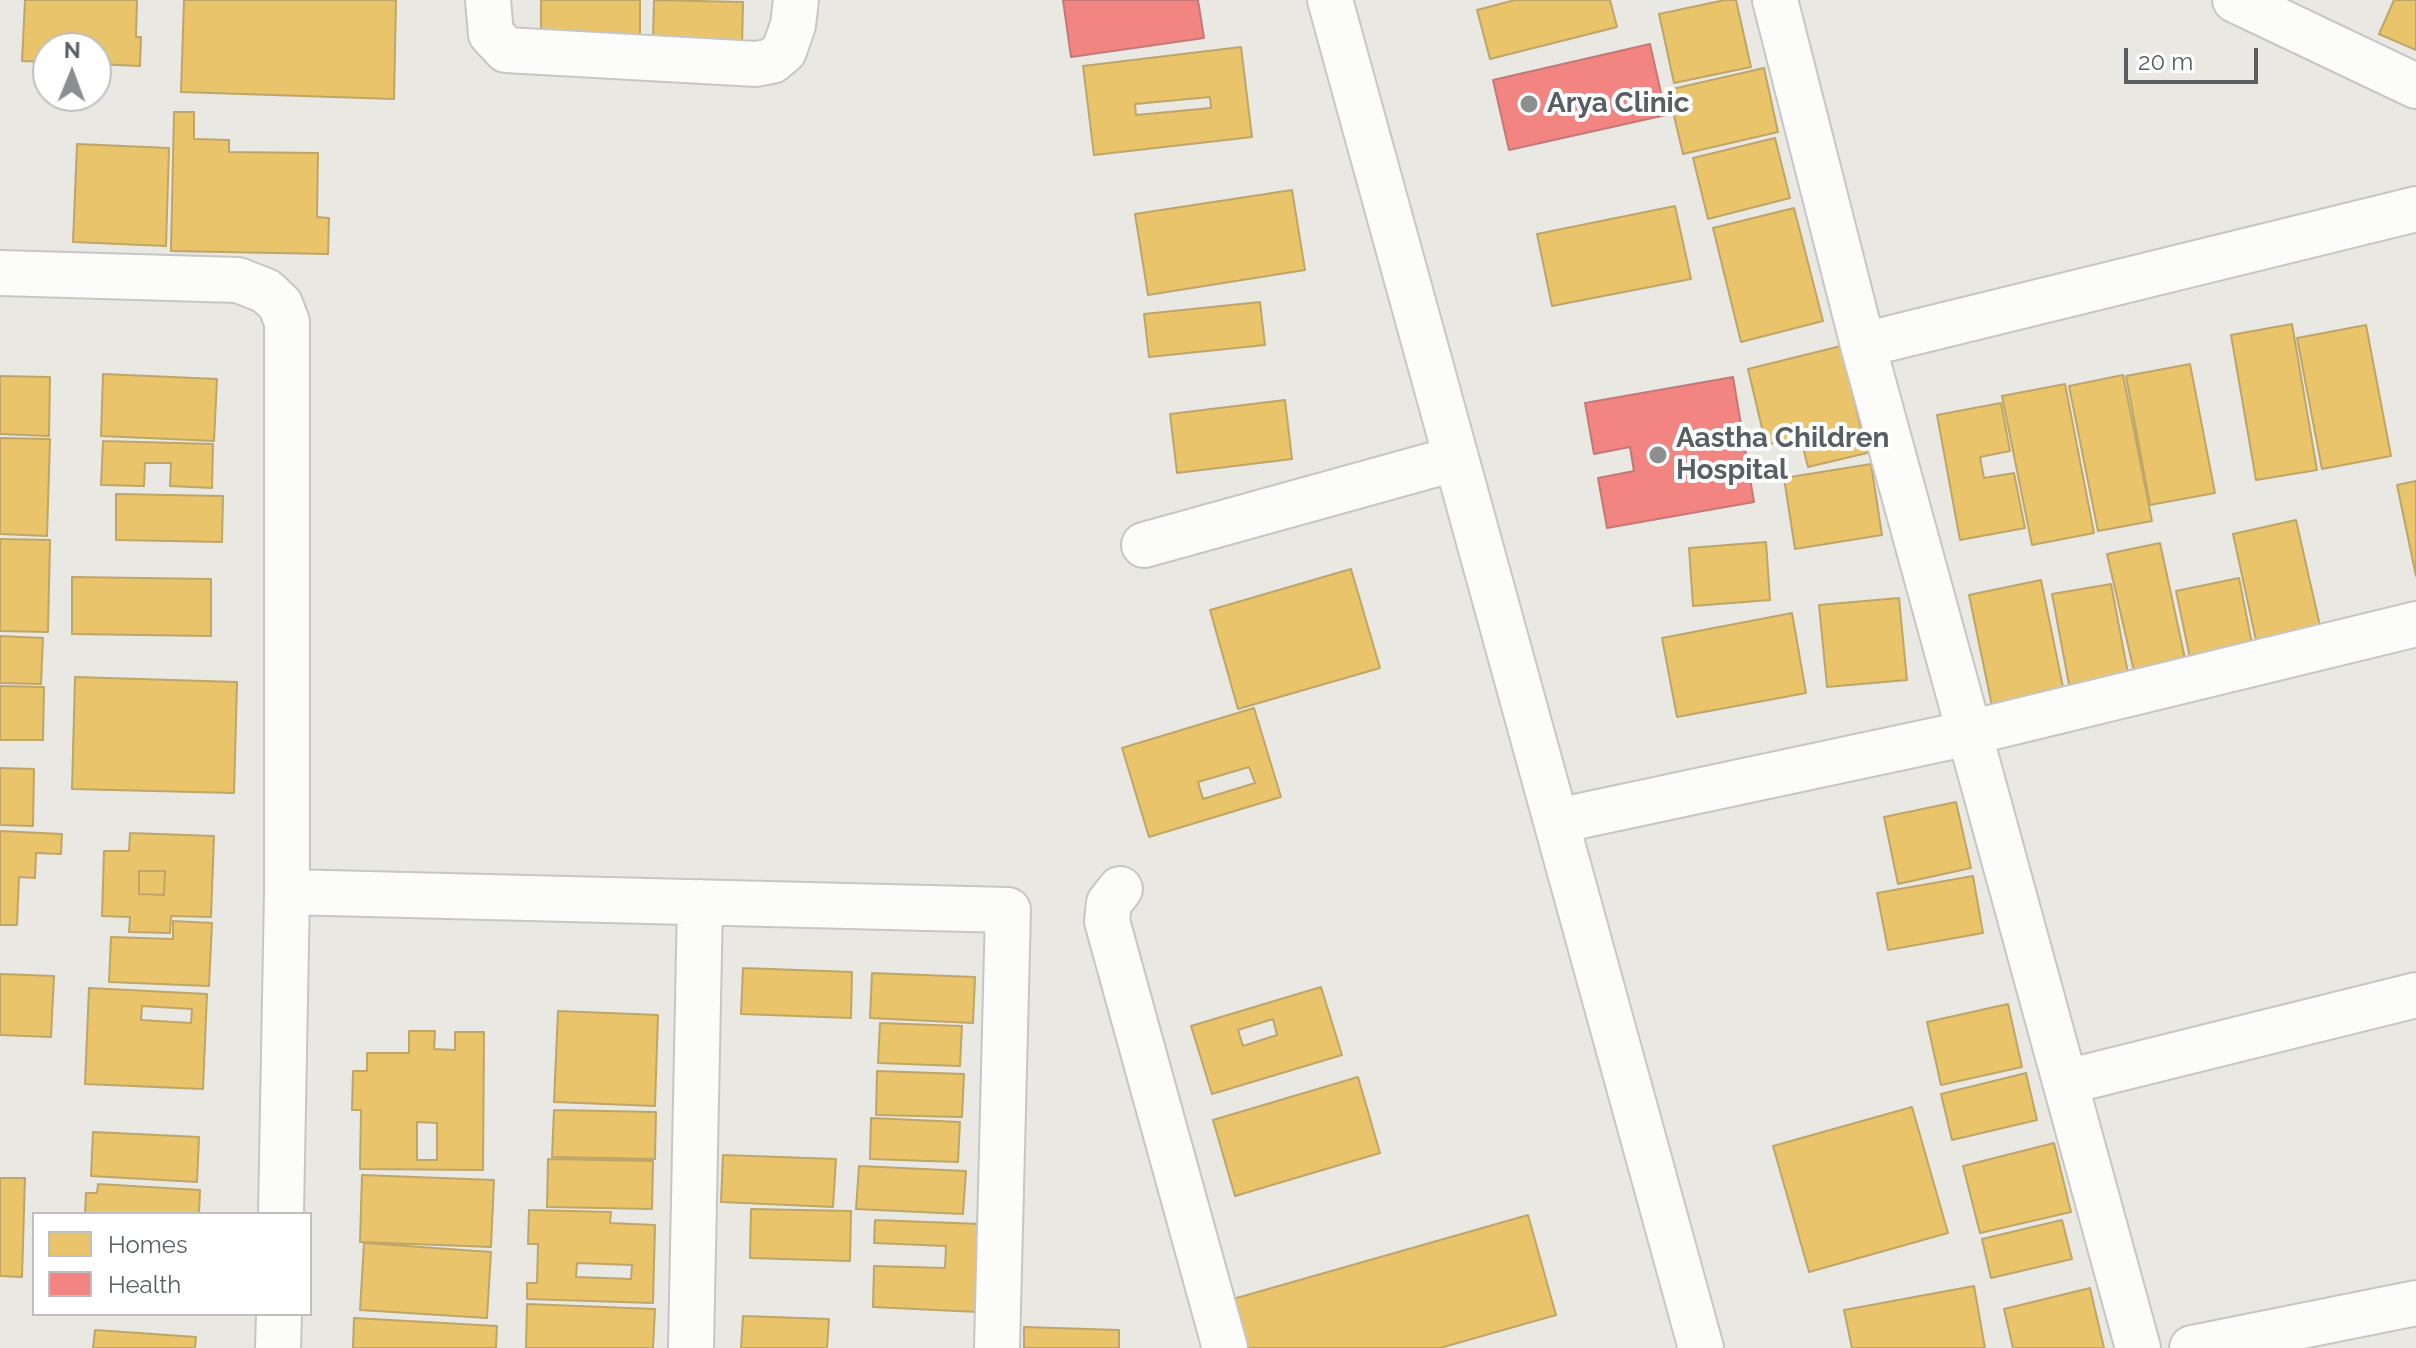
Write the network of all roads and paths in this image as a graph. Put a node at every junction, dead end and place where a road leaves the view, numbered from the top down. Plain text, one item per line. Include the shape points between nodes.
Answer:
1 (488, 0) edge
2 (796, 0) edge
3 (1330, 0) edge
4 (1775, 0) edge
5 (2235, 0) edge
6 (2416, 86) edge
7 (2416, 209) edge
8 (0, 273) edge
9 (1863, 345) junction
10 (1454, 459) junction
11 (1144, 545) dead end
12 (2416, 624) edge
13 (1969, 733) junction
14 (1557, 821) junction
15 (1120, 889) dead end
16 (287, 892) junction
17 (700, 902) junction
18 (2416, 995) edge
19 (2066, 1082) junction
20 (281, 1212) edge
21 (2416, 1303) edge
22 (279, 1316) edge
23 (278, 1348) edge
24 (691, 1348) edge
25 (997, 1348) edge
26 (1225, 1348) edge
27 (1701, 1348) edge
28 (2138, 1348) edge
29 (2192, 1348) edge

1 - 2 street via 491,34 506,50 756,64 772,61 784,51
3 - 10 street
4 - 9 street
5 - 6 street
7 - 9 street
8 - 16 street via 238,280 266,291 280,304 287,322
9 - 13 street
10 - 11 street
10 - 14 street
12 - 13 street
13 - 14 street
13 - 19 street
14 - 27 street
15 - 26 street via 1109,903 1107,921
16 - 17 street
16 - 20 street
17 - 24 street
17 - 25 street via 1008,910
18 - 19 street
19 - 28 street
21 - 29 street
22 - 23 street

